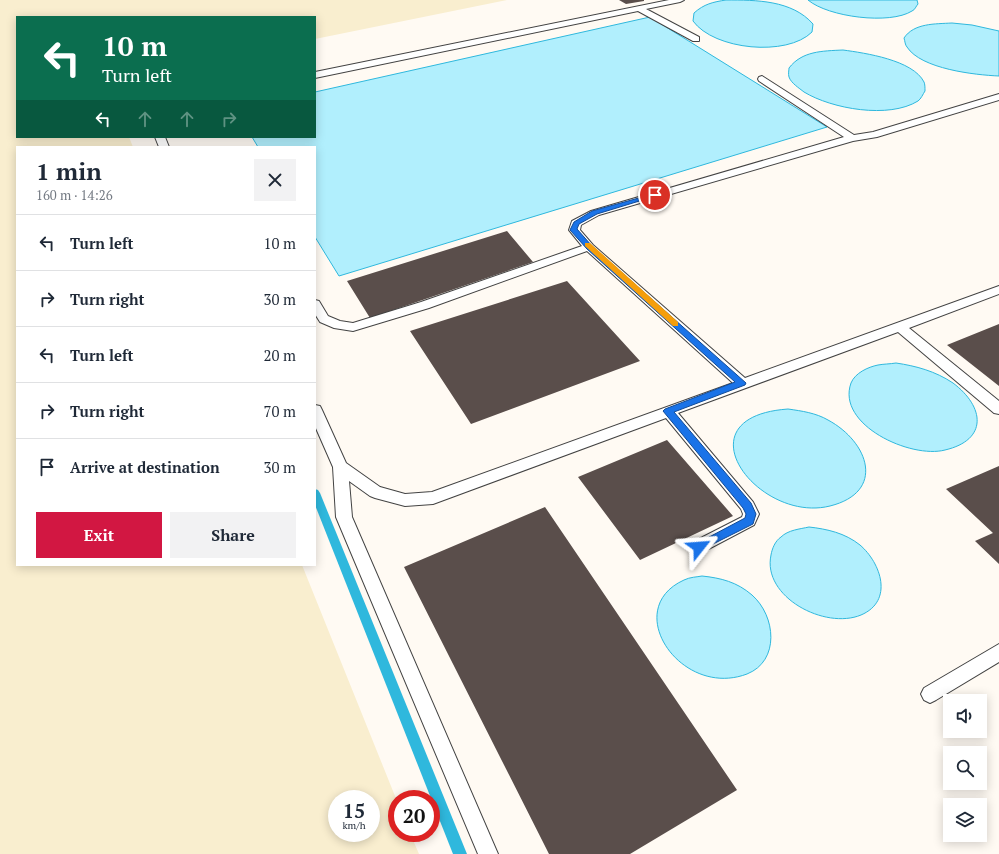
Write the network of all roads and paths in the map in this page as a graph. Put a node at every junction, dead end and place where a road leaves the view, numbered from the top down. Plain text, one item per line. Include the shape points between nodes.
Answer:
1 (680, 0) edge
2 (640, 9) junction
3 (696, 39) dead end
4 (316, 75) edge
5 (762, 79) dead end
6 (999, 97) edge
7 (852, 138) junction
8 (589, 247) junction
9 (999, 290) edge
10 (316, 306) edge
11 (899, 326) junction
12 (742, 383) junction
13 (999, 409) edge
14 (668, 411) junction
15 (316, 412) edge
16 (340, 466) junction
17 (699, 547) dead end
18 (999, 652) edge
19 (930, 694) dead end
20 (488, 854) edge

1 - 2 lane
2 - 3 lane
2 - 4 lane
5 - 7 lane
6 - 7 lane via 874,135
7 - 8 lane via 595,213 576,223 574,230
8 - 10 lane via 353,327 338,325 324,319
8 - 12 lane
9 - 11 lane
11 - 12 lane
11 - 13 lane
12 - 14 lane
14 - 16 lane via 433,498 405,500 375,492
14 - 17 lane via 748,506 751,514 749,521
15 - 16 lane
16 - 20 lane via 344,517
18 - 19 lane

